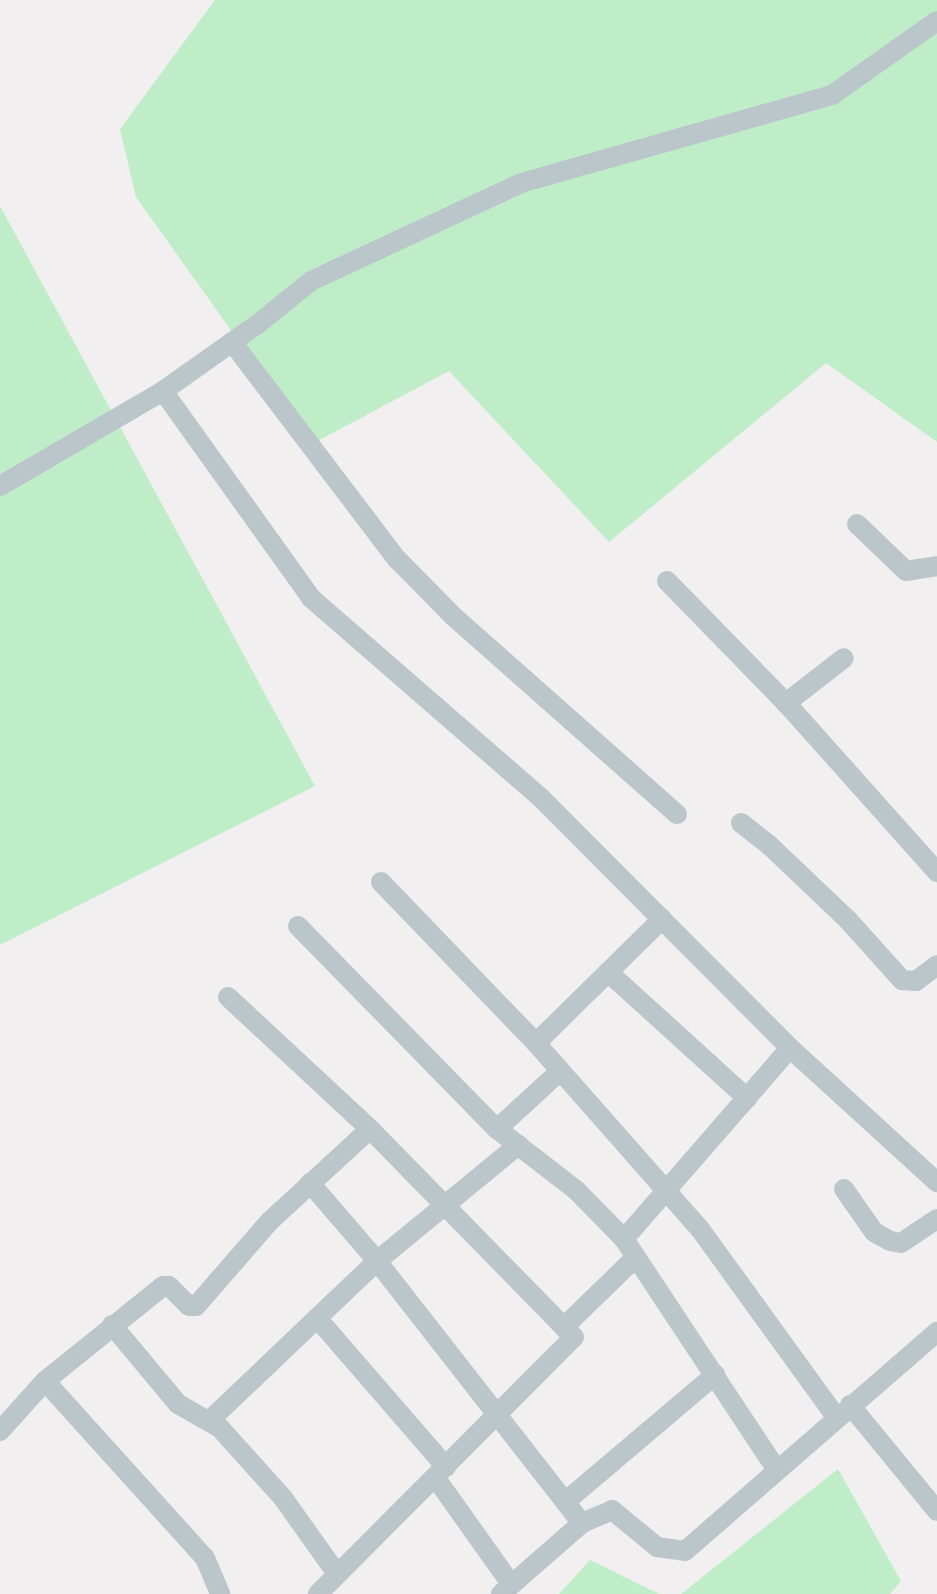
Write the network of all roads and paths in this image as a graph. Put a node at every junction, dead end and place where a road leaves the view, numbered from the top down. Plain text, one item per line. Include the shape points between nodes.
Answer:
1 (937, 21) edge
2 (232, 342) junction
3 (163, 391) junction
4 (0, 486) edge
5 (857, 524) dead end
6 (937, 566) edge
7 (667, 581) dead end
8 (844, 658) dead end
9 (786, 704) junction
10 (677, 814) dead end
11 (741, 823) dead end
12 (937, 872) edge
13 (381, 882) dead end
14 (662, 920) junction
15 (298, 927) dead end
16 (937, 965) edge
17 (608, 972) junction
18 (228, 997) dead end
19 (536, 1043) junction
20 (790, 1048) junction
21 (560, 1071) junction
22 (747, 1098) junction
23 (370, 1129) junction
24 (497, 1129) junction
25 (518, 1145) junction
26 (937, 1182) edge
27 (310, 1183) junction
28 (844, 1190) dead end
29 (668, 1191) junction
30 (446, 1204) junction
31 (937, 1219) edge
32 (624, 1239) junction
33 (636, 1257) junction
34 (377, 1261) junction
35 (317, 1318) junction
36 (112, 1325) junction
37 (564, 1327) junction
38 (937, 1332) edge
39 (715, 1376) junction
40 (45, 1381) junction
41 (843, 1411) junction
42 (499, 1415) junction
43 (209, 1421) junction
44 (0, 1431) edge
45 (777, 1470) junction
46 (440, 1472) junction
47 (566, 1502) junction
48 (937, 1511) edge
49 (582, 1523) junction
50 (337, 1574) junction
51 (506, 1589) edge
52 (220, 1594) edge
53 (318, 1594) edge

1 - 2 street via 821,99 521,183 311,280
2 - 3 street
2 - 10 street via 397,559 453,616
3 - 4 street
3 - 14 street via 311,598 542,799
5 - 6 street via 906,571
7 - 9 street
8 - 9 street
9 - 12 street
11 - 16 street via 848,920 902,980 916,981
13 - 19 street
14 - 17 street
14 - 20 street
15 - 24 street
17 - 19 street
17 - 22 street
18 - 23 street
19 - 21 street
20 - 22 street
20 - 26 street
21 - 24 street
21 - 29 street
22 - 29 street
23 - 27 street
23 - 30 street
24 - 25 street
25 - 30 street
25 - 32 street via 576,1190
27 - 34 street
27 - 36 street via 270,1221 196,1306 189,1306 170,1286 163,1286
28 - 31 street via 874,1232 890,1241 900,1243
29 - 32 street
29 - 41 street via 725,1261 784,1348
30 - 34 street
30 - 37 street
32 - 33 street
33 - 37 street
33 - 39 street
34 - 35 street
34 - 42 street
35 - 43 street
35 - 46 street
36 - 40 street
36 - 43 street via 178,1404
37 - 42 street via 574,1337
38 - 41 street
39 - 45 street
39 - 47 street
40 - 44 street
40 - 52 street via 205,1558
41 - 45 street
41 - 48 street
42 - 46 street
42 - 47 street
43 - 50 street via 283,1498
45 - 49 street via 685,1551 657,1547 612,1510
46 - 50 street
46 - 51 street
47 - 49 street
49 - 51 street
50 - 53 street

